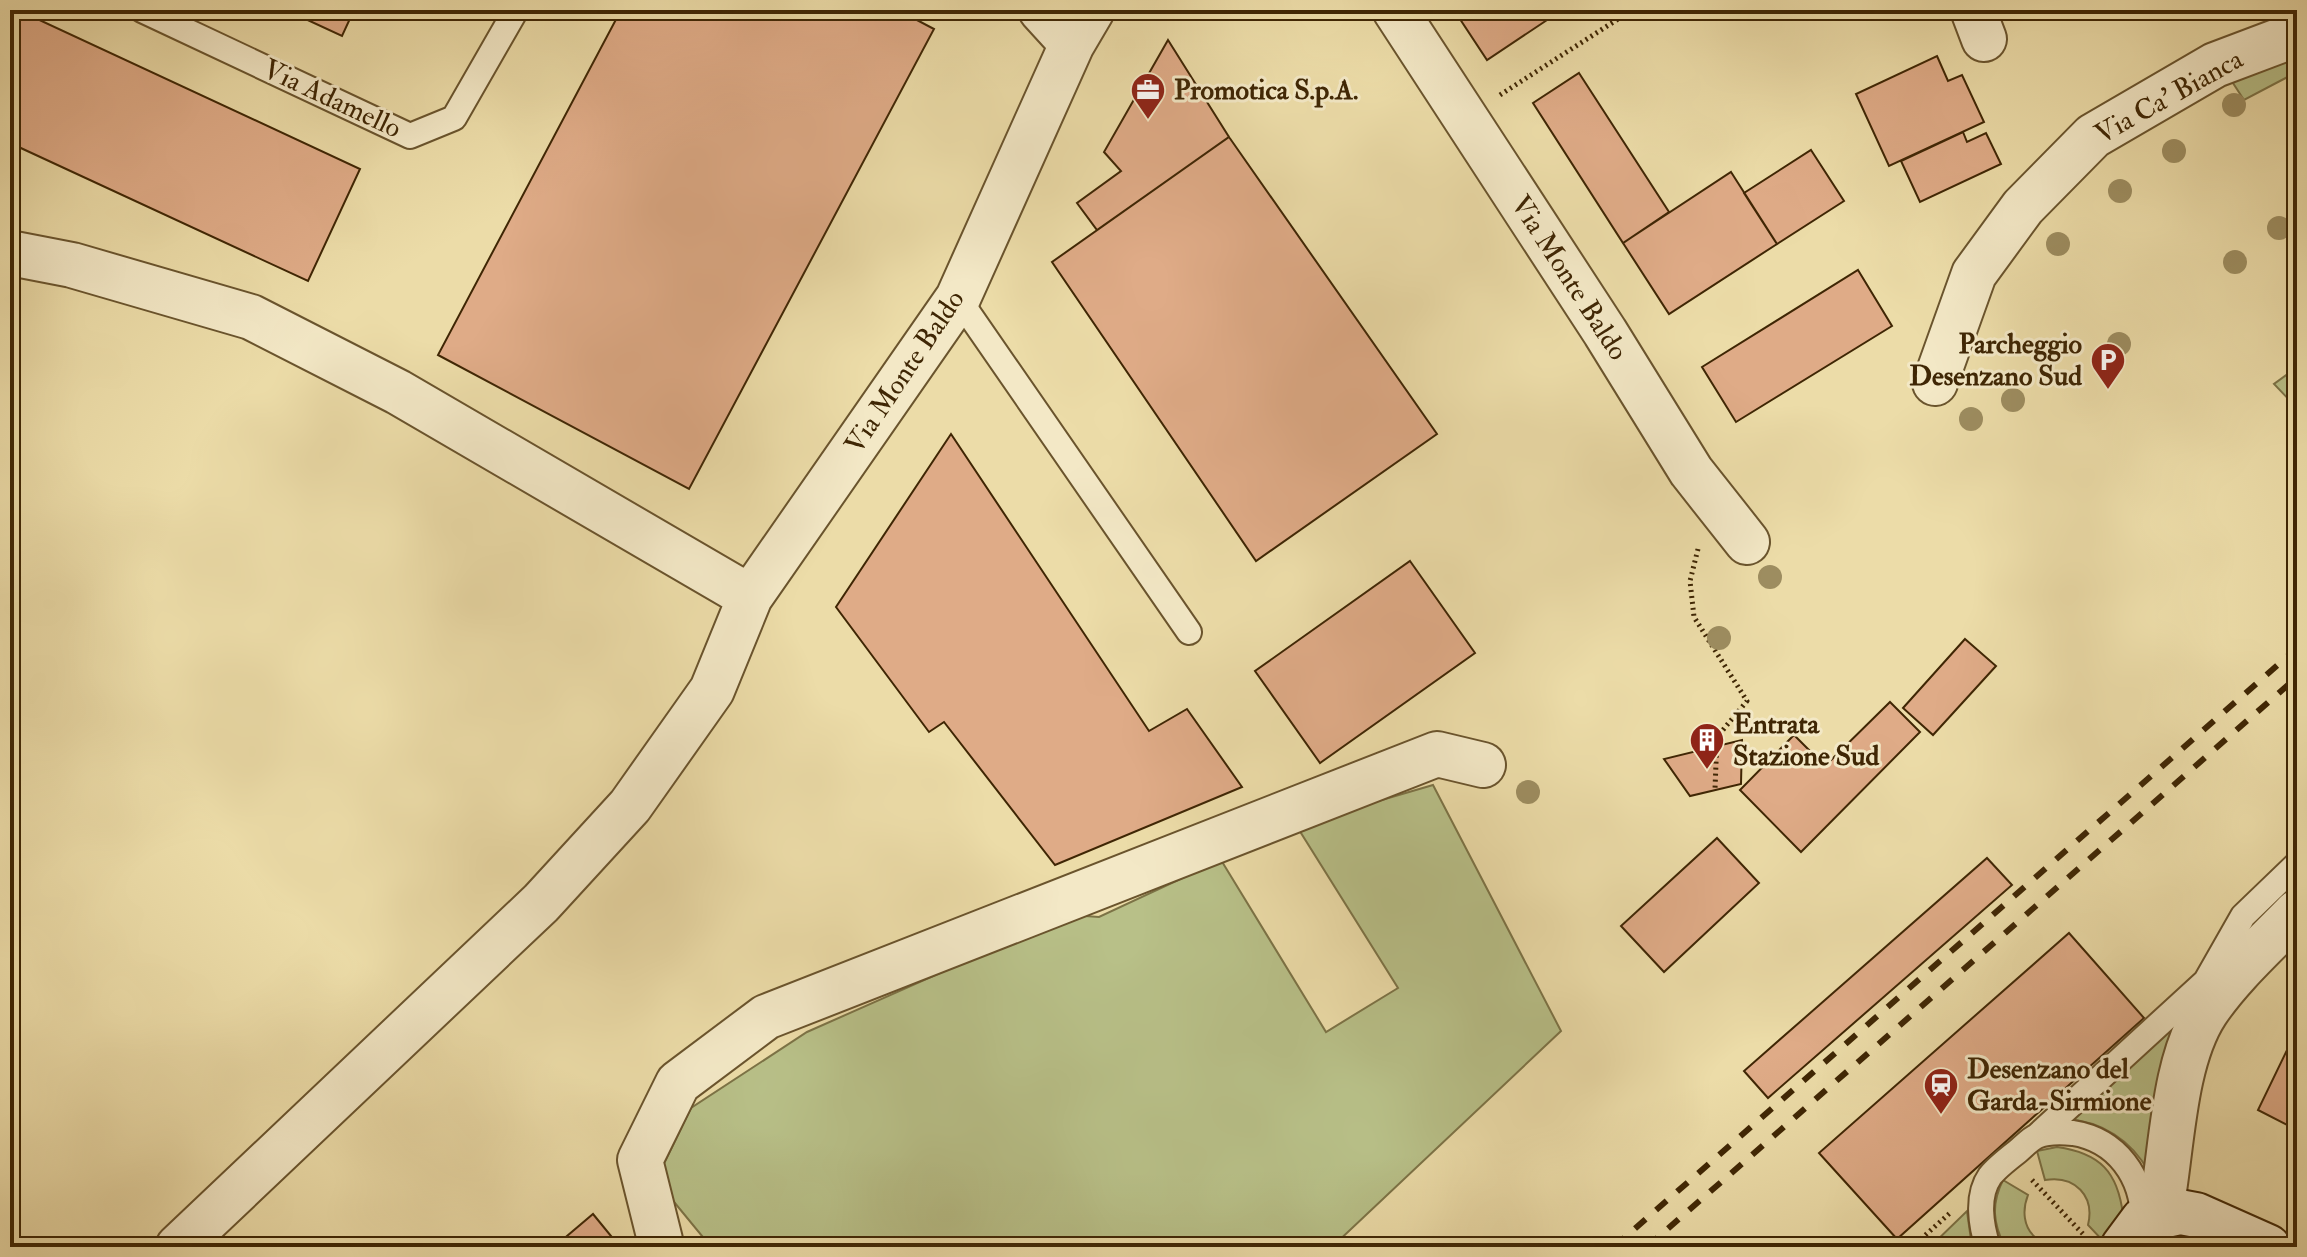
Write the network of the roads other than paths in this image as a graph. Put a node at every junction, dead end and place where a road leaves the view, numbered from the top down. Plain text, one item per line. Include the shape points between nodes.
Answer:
1 (142, 10) edge
2 (516, 10) edge
3 (1041, 10) edge
4 (1395, 10) edge
5 (1082, 27) edge
6 (2297, 34) edge
7 (10, 253) edge
8 (958, 298) junction
9 (1935, 383) dead end
10 (1747, 542) dead end
11 (750, 597) junction
12 (1189, 632) dead end
13 (1483, 765) dead end
14 (2297, 864) edge
15 (2297, 912) edge
16 (2037, 1136) junction
17 (2128, 1229) edge
18 (178, 1247) edge
19 (660, 1247) edge
20 (1988, 1247) edge
21 (2268, 1247) edge

1 - 2 lane, Via Adamello via 410,136 454,118
3 - 5 street
4 - 10 street, Via Monte Baldo via 1691,471
5 - 8 street, Via Monte Baldo
6 - 9 street, Via Ca' Bianca via 2215,65 2093,136 2023,207 1974,274
7 - 11 street via 72,265 251,317 398,392
8 - 11 street, Via Monte Baldo
8 - 12 lane
11 - 18 street, Via Monte Baldo via 712,690 630,806 541,903
13 - 19 street via 1437,754 766,1017 678,1083 640,1160
14 - 16 lane via 2243,916 2206,981
15 - 17 street via 2205,1015
16 - 17 lane via 2087,1135 2110,1147 2129,1166 2143,1206
16 - 20 lane via 1989,1177 1981,1202
17 - 21 street via 2180,1212

